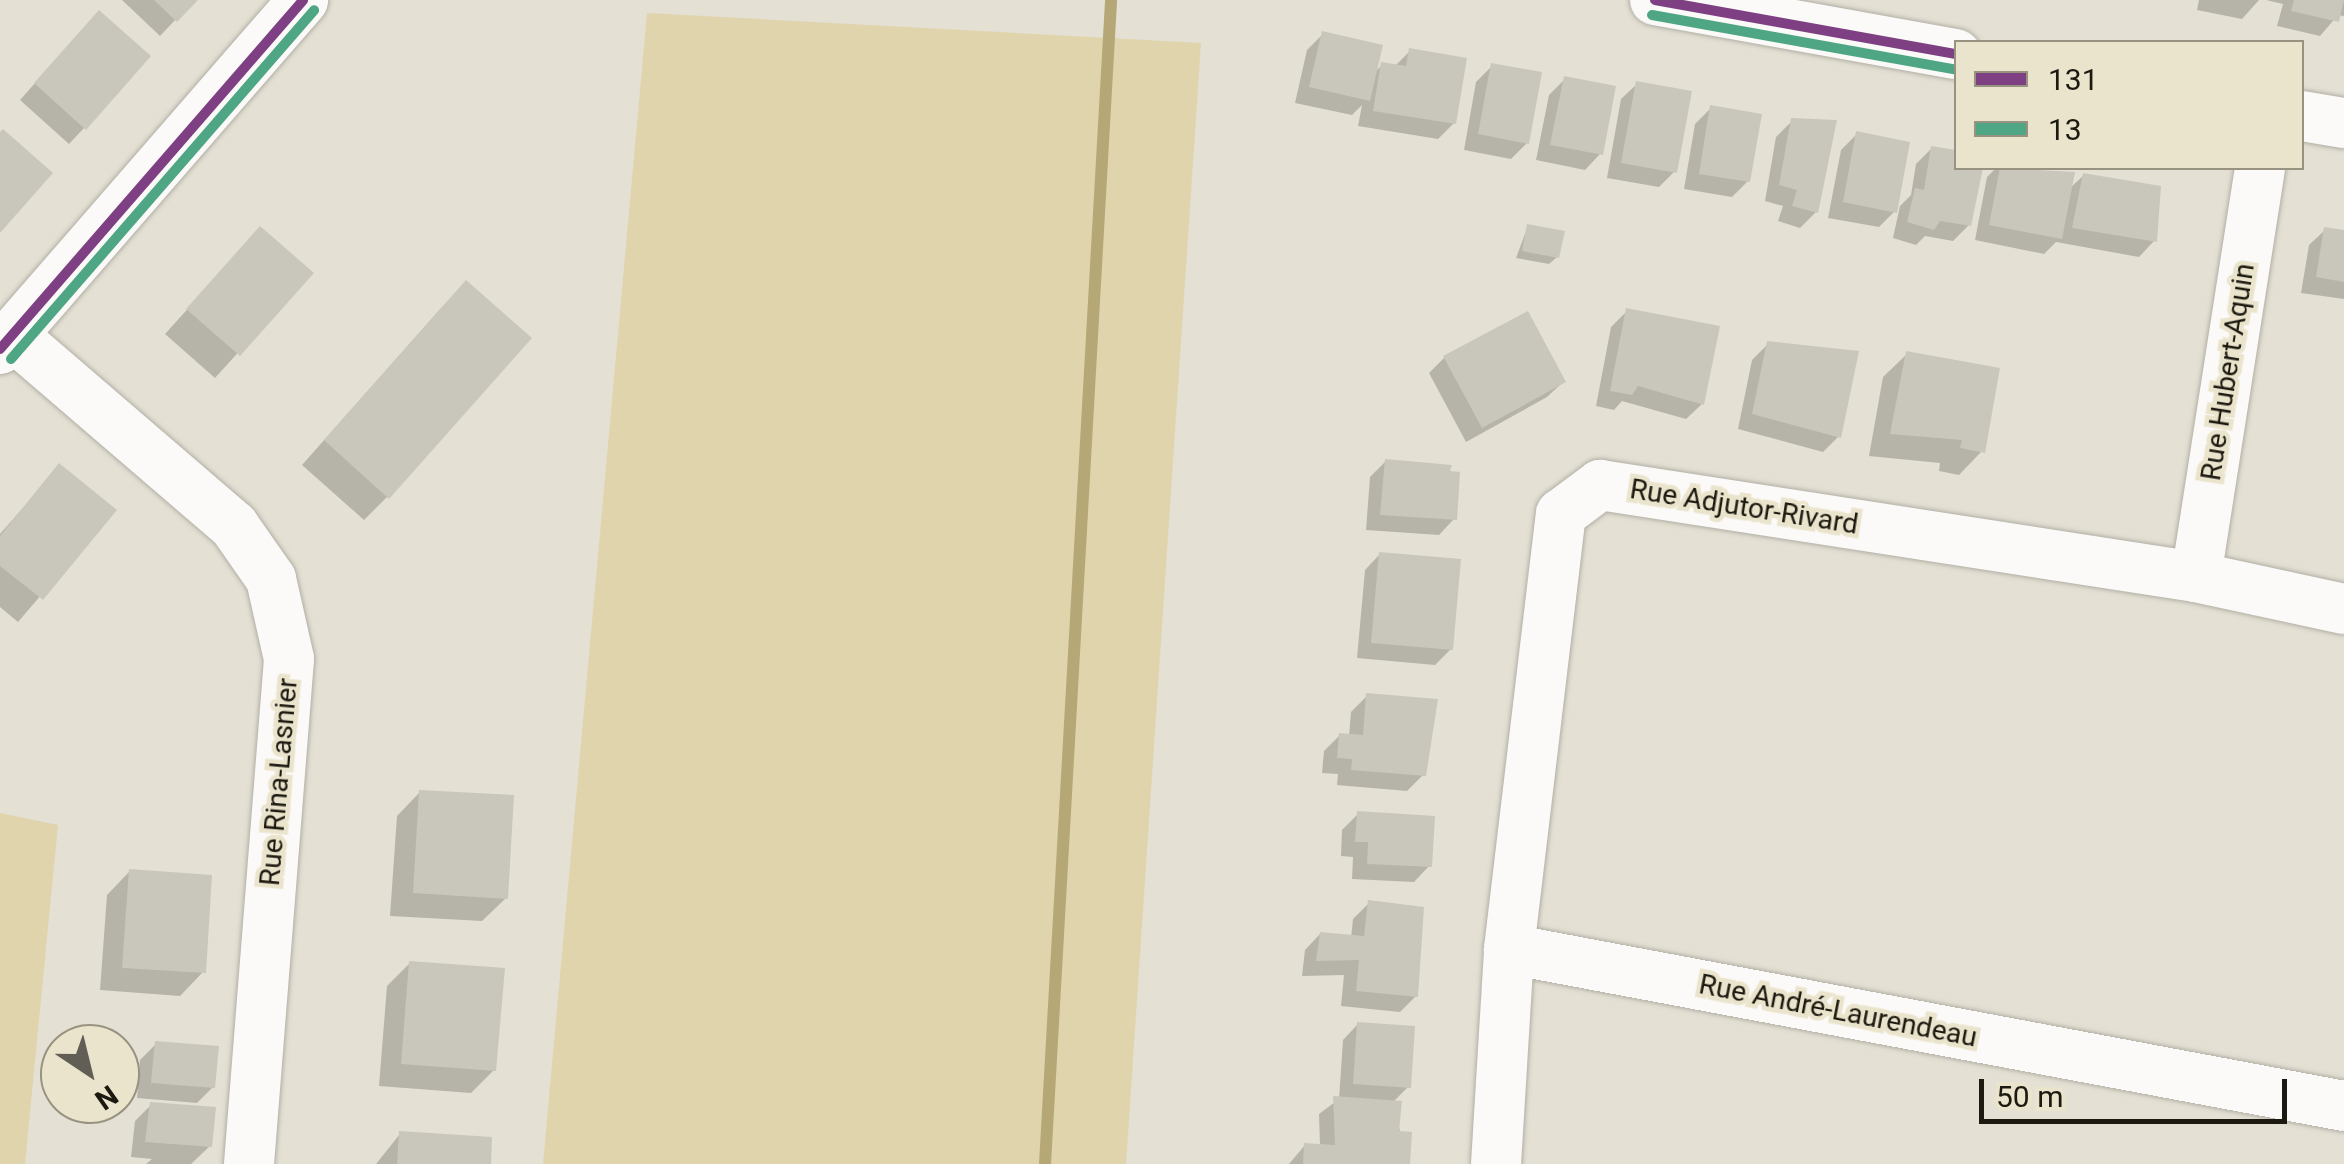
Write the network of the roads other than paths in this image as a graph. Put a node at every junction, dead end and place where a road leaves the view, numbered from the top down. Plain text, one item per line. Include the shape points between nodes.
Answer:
1 (303, 0) edge
2 (1655, 0) edge
3 (1954, 54) edge
4 (2304, 116) edge
5 (2344, 123) edge
6 (2260, 170) edge
7 (6, 342) edge
8 (2196, 577) junction
9 (2344, 609) edge
10 (1509, 950) junction
11 (2344, 1106) edge
12 (249, 1164) edge
13 (1496, 1164) edge

1 - 7 street
2 - 3 street
4 - 5 street
6 - 8 street, Rue Hubert-Aquin
7 - 12 street, Rue Rina-Lasnier via 234,526 271,579 289,660
8 - 9 street, Rue Adjutor-Rivard
8 - 10 street, Rue Adjutor-Rivard via 1600,485 1561,514
10 - 11 street, Rue André-Laurendeau
10 - 13 street, Rue Adjutor-Rivard

